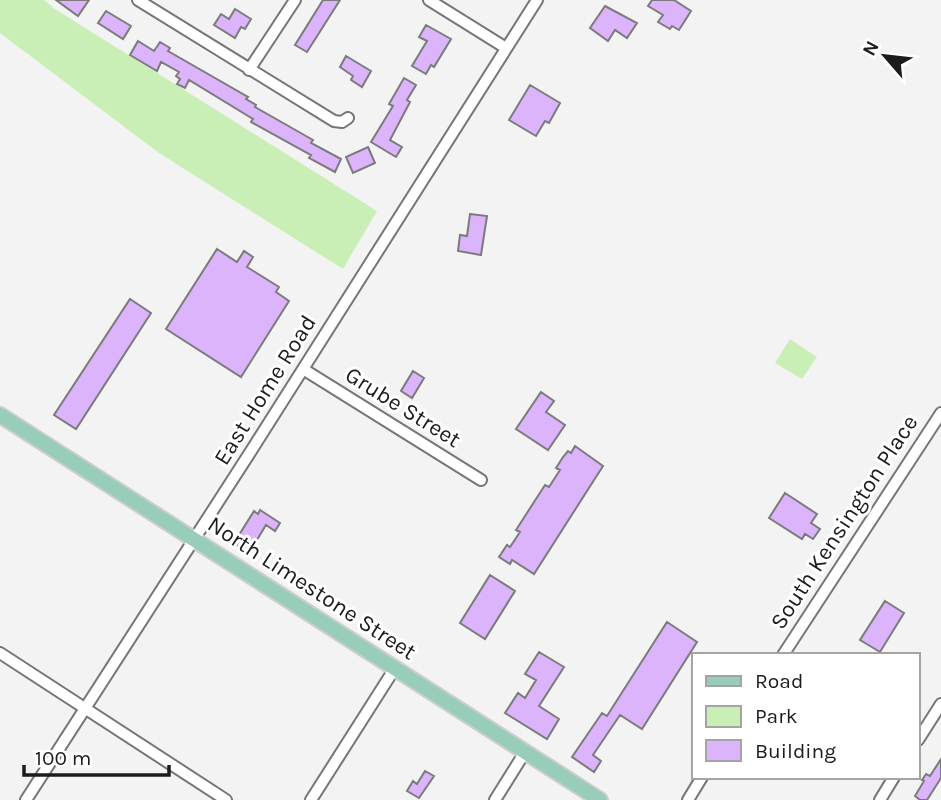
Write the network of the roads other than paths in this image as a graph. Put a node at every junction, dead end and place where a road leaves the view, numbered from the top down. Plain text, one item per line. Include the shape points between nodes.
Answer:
1 (138, 0) edge
2 (295, 0) edge
3 (429, 0) edge
4 (537, 0) edge
5 (506, 48) junction
6 (249, 70) junction
7 (348, 118) dead end
8 (303, 369) junction
9 (941, 413) edge
10 (0, 415) edge
11 (481, 480) dead end
12 (194, 539) junction
13 (0, 653) edge
14 (784, 653) edge
15 (395, 668) junction
16 (941, 704) edge
17 (85, 708) junction
18 (920, 737) edge
19 (525, 752) junction
20 (701, 779) edge
21 (893, 779) edge
22 (26, 800) edge
23 (226, 800) edge
24 (312, 800) edge
25 (495, 800) edge
26 (600, 800) edge
27 (688, 800) edge
28 (880, 800) edge

1 - 6 street
2 - 6 street
3 - 5 street
4 - 5 street, East Home Road
5 - 8 street, East Home Road
6 - 7 street via 334,121
8 - 11 street, Grube Street
8 - 12 street, East Home Road
9 - 14 street, South Kensington Place
10 - 12 main road, North Limestone Street
12 - 15 main road, North Limestone Street
12 - 17 street, East Home Road
13 - 17 street
15 - 19 main road, North Limestone Street
15 - 24 street
16 - 18 street
17 - 22 street, East Home Road
17 - 23 street
19 - 25 street
19 - 26 main road, North Limestone Street
20 - 27 street
21 - 28 street

